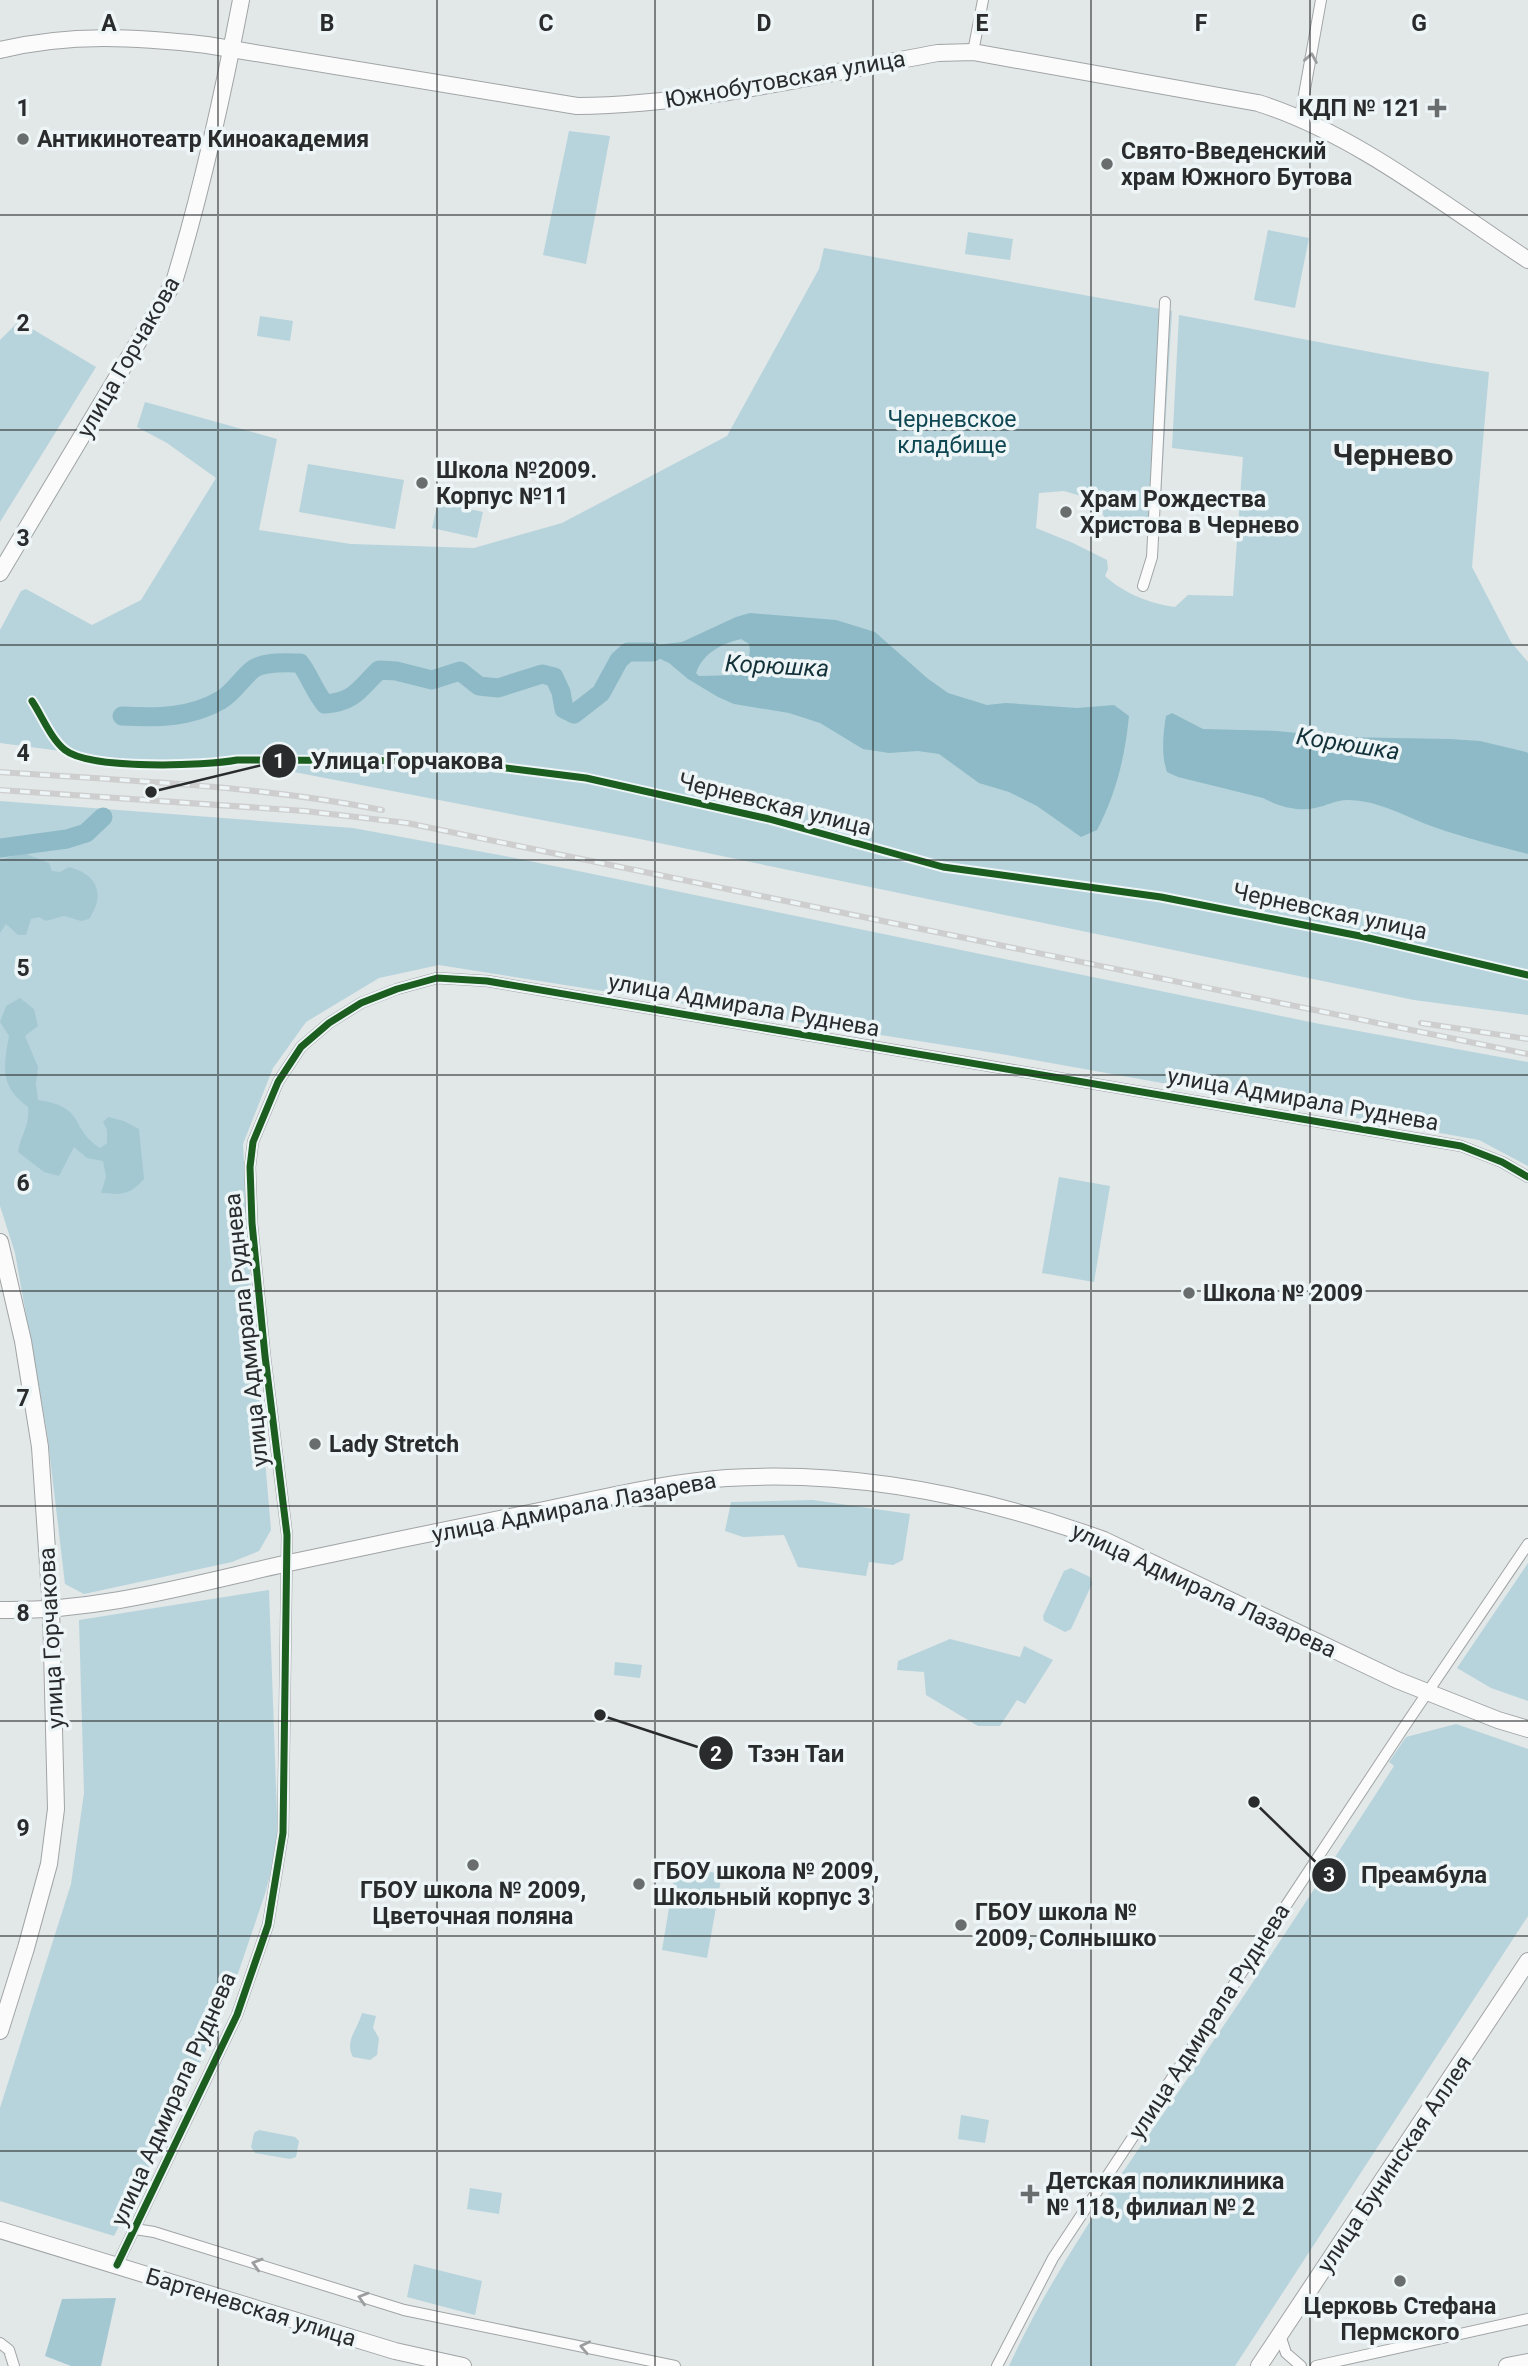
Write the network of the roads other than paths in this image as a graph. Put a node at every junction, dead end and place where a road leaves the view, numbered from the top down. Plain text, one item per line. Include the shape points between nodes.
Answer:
1 (241, 0) edge
2 (983, 0) edge
3 (1321, 0) edge
4 (232, 49) junction
5 (0, 50) edge
6 (973, 52) junction
7 (1300, 117) junction
8 (1528, 260) edge
9 (1164, 302) dead end
10 (0, 573) edge
11 (1143, 586) dead end
12 (1528, 1177) edge
13 (0, 1242) edge
14 (1528, 1544) edge
15 (286, 1564) junction
16 (51, 1609) junction
17 (0, 1610) edge
18 (1427, 1692) junction
19 (1528, 1729) edge
20 (1528, 1961) edge
21 (0, 2031) edge
22 (135, 2229) junction
23 (0, 2230) edge
24 (117, 2265) junction
25 (1528, 2319) edge
26 (1282, 2333) junction
27 (0, 2343) edge
28 (1528, 2361) edge
29 (14, 2366) edge
30 (463, 2366) edge
31 (675, 2366) edge
32 (996, 2366) edge
33 (1259, 2366) edge
34 (1275, 2366) edge
35 (1301, 2366) edge
36 (1316, 2366) edge
37 (1507, 2366) edge

1 - 4 street, улица Горчакова
2 - 6 street
7 -> 3 street
4 - 5 street, Южнобутовская улица via 94,36 36,41
4 - 6 street, Южнобутовская улица via 577,106 703,96 938,53
4 - 10 street, улица Горчакова via 174,282
6 - 7 street, Южнобутовская улица via 1258,103
7 - 8 street, Южнобутовская улица via 1378,161
9 - 11 street via 1152,557
12 - 15 street, улица Адмирала Руднева via 1461,1146 561,992 461,978 437,978 397,989 360,1003 302,1047 278,1082 252,1144 252,1223
13 - 16 street, улица Горчакова via 33,1392
14 - 18 street, улица Адмирала Руднева
15 - 16 street, улица Адмирала Лазарева via 151,1595
15 - 18 street, улица Адмирала Лазарева via 690,1482 740,1478 868,1482 922,1490 1057,1523 1104,1540
15 - 22 street, улица Адмирала Руднева via 283,1833 268,1925 237,2015
16 - 17 street, улица Адмирала Лазарева
16 - 21 street, улица Горчакова via 55,1833
18 - 19 street, улица Адмирала Лазарева
18 - 32 street, улица Адмирала Руднева via 1053,2258
20 - 26 street, улица Бунинская Аллея
22 - 24 street, улица Адмирала Руднева
31 -> 22 street via 404,2310
23 - 24 street, Бартеневская улица
24 - 30 street, Бартеневская улица via 396,2351
25 - 36 street
26 - 33 street, улица Бунинская Аллея
26 - 34 street
26 - 35 street via 1286,2353
27 - 29 street via 9,2350
28 - 37 street

